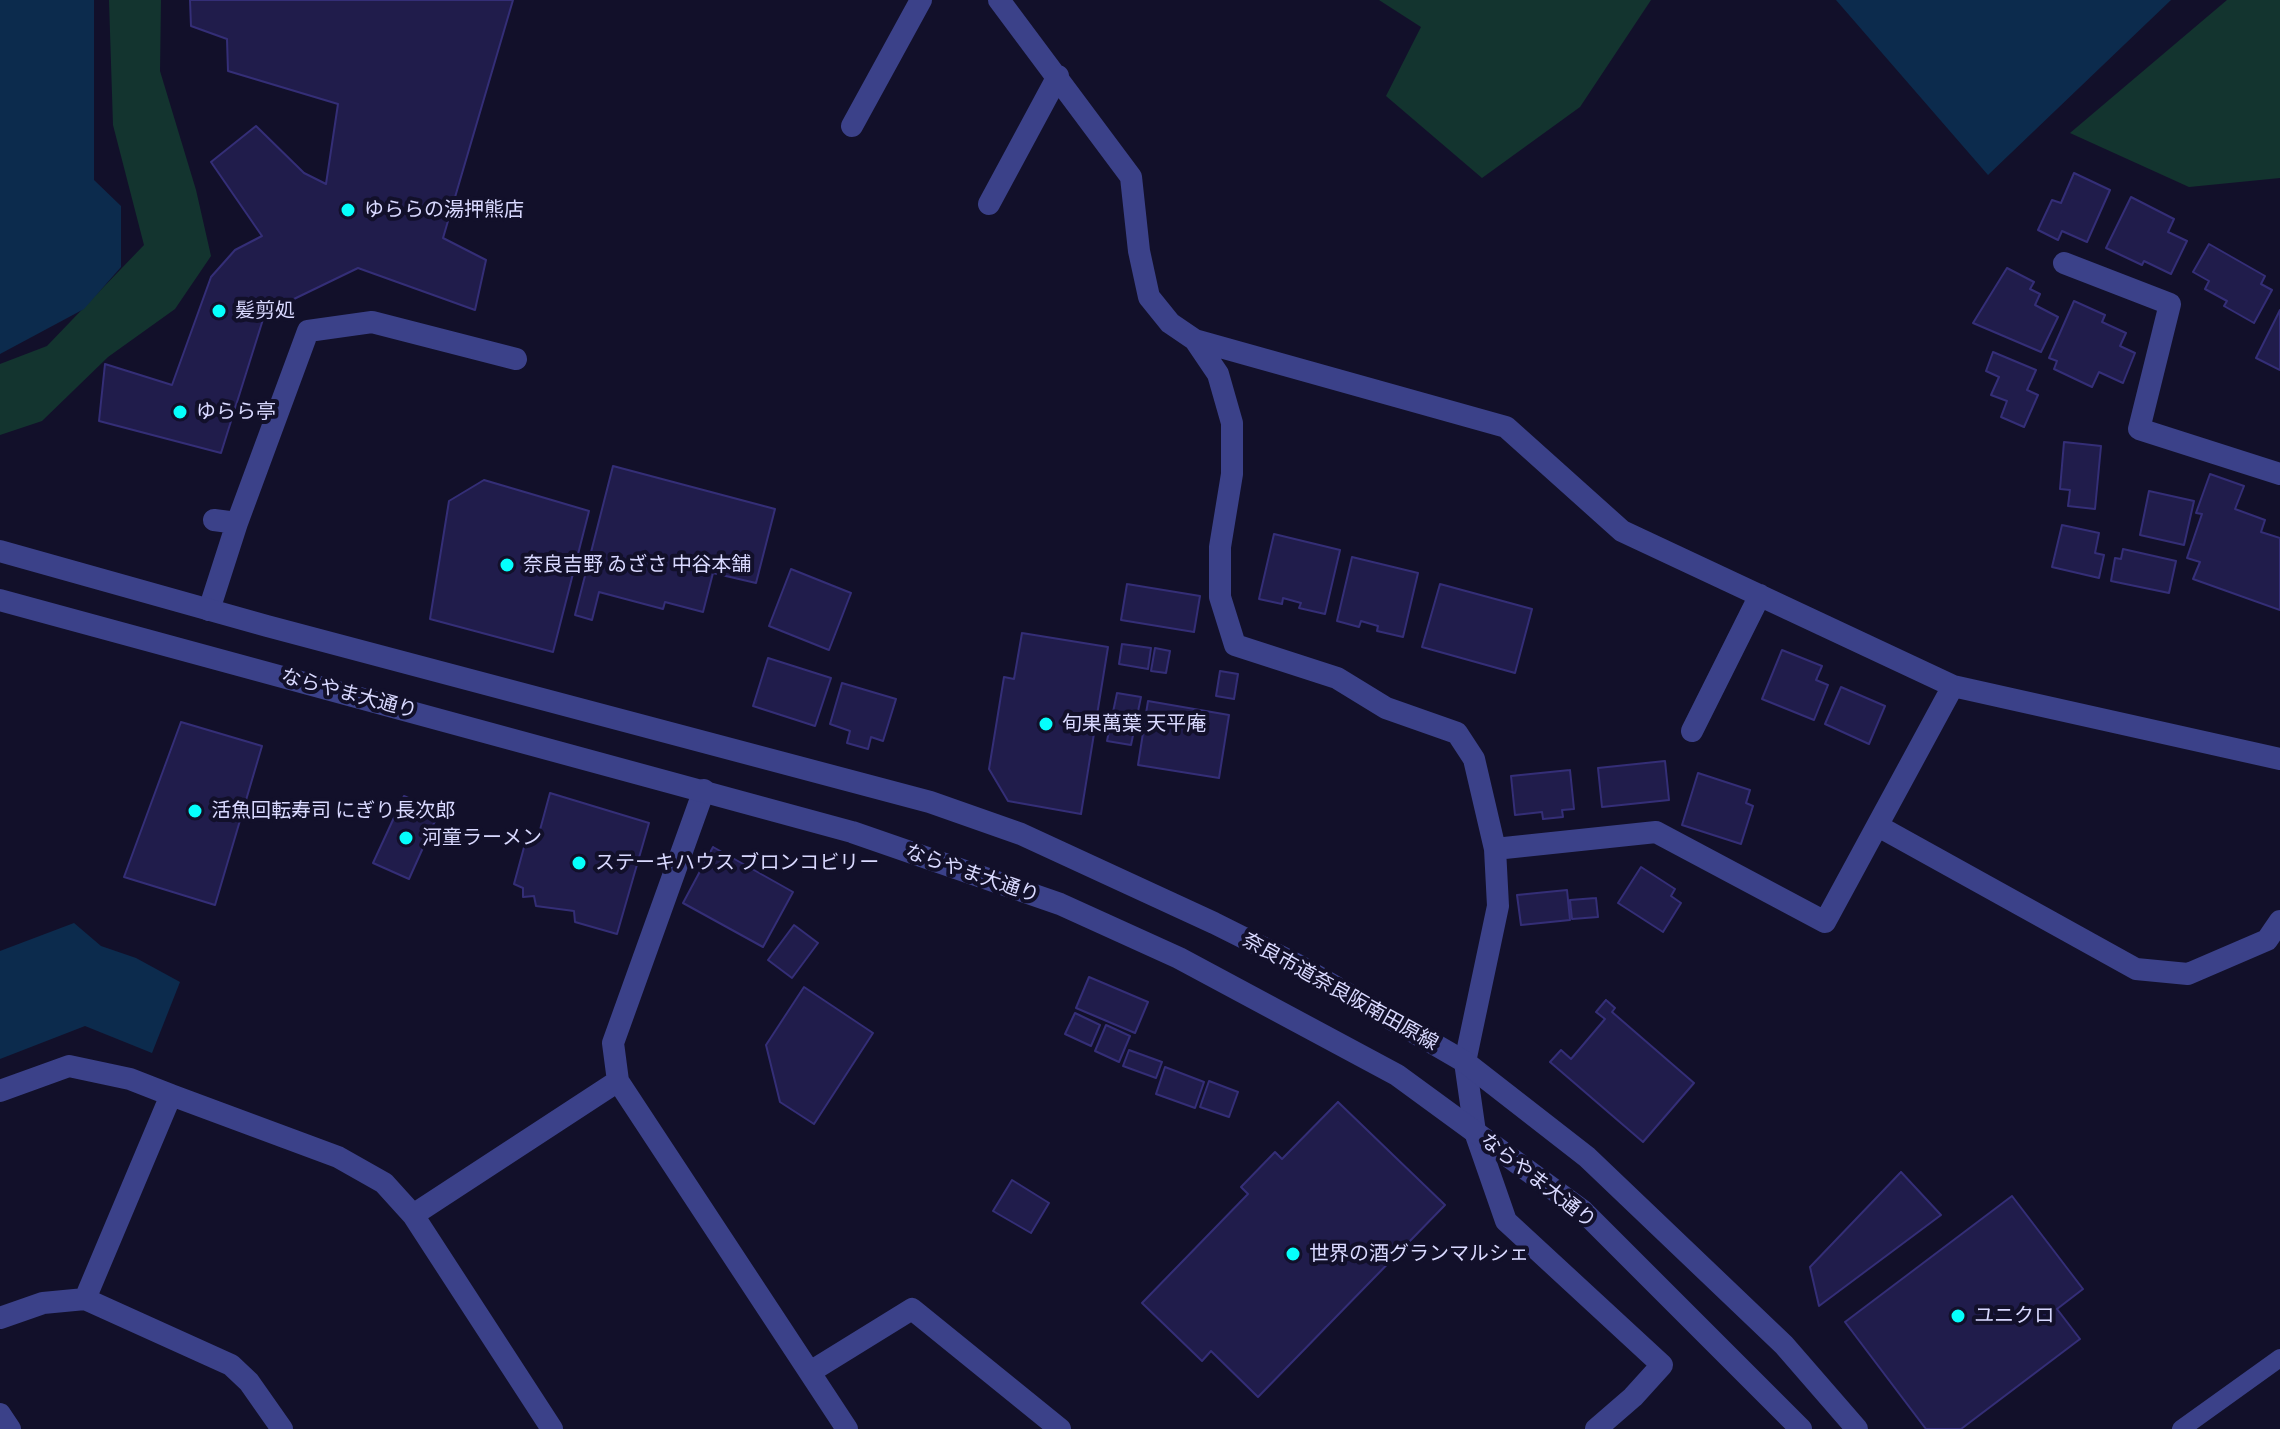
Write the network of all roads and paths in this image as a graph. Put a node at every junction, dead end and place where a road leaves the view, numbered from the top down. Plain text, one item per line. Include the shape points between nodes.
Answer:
1 (921, 0) edge
2 (999, 0) edge
3 (1058, 76) junction
4 (852, 126) dead end
5 (989, 204) dead end
6 (2064, 263) dead end
7 (1195, 340) junction
8 (516, 359) dead end
9 (2280, 474) edge
10 (214, 520) dead end
11 (237, 523) junction
12 (0, 551) edge
13 (1760, 595) junction
14 (0, 600) edge
15 (209, 610) junction
16 (1953, 686) junction
17 (1692, 731) dead end
18 (2280, 759) edge
19 (704, 790) junction
20 (1878, 826) junction
21 (1495, 849) junction
22 (2280, 921) edge
23 (1465, 1062) junction
24 (618, 1081) junction
25 (0, 1091) edge
26 (171, 1095) junction
27 (1475, 1132) junction
28 (413, 1215) junction
29 (85, 1299) junction
30 (0, 1318) edge
31 (2280, 1358) edge
32 (810, 1372) junction
33 (0, 1414) edge
34 (10, 1429) edge
35 (282, 1429) edge
36 (552, 1429) edge
37 (847, 1429) edge
38 (1060, 1429) edge
39 (1596, 1429) edge
40 (1801, 1429) edge
41 (1857, 1429) edge
42 (2181, 1429) edge

1 - 4 street
2 - 3 street
3 - 5 street
3 - 7 street via 1131,177 1149,297 1170,323
6 - 9 street via 2170,304 2139,429
7 - 13 street via 1506,427 1622,531
7 - 21 street via 1218,374 1232,423 1220,597 1235,645 1337,678 1386,708 1457,733 1474,759
8 - 11 street via 372,322 308,331
10 - 11 street
11 - 15 street
12 - 15 street
13 - 16 street
13 - 17 street
14 - 19 street, ならやま大通り
15 - 23 street, 奈良市道奈良阪南田原線 via 709,741 930,802 1021,834 1298,965
16 - 18 street
16 - 20 street
19 - 24 street via 613,1043
19 - 27 street, ならやま大通り via 852,832 1060,904 1291,1016 1397,1075
20 - 21 street via 1825,922 1656,832
20 - 22 street via 2136,969 2188,974 2267,940
21 - 23 street via 1498,906
23 - 27 street
23 - 41 street, 奈良市道奈良阪南田原線 via 1587,1157 1685,1248 1784,1345
24 - 28 street
24 - 32 street
25 - 26 street via 69,1066 130,1079
26 - 28 street via 338,1157 384,1183
26 - 29 street
27 - 39 street via 1506,1221 1662,1365
27 - 40 street, ならやま大通り via 1583,1211
28 - 36 street
29 - 30 street via 43,1303
29 - 35 street via 231,1365
31 - 42 lane
32 - 37 street
32 - 38 street via 912,1309
33 - 34 street

